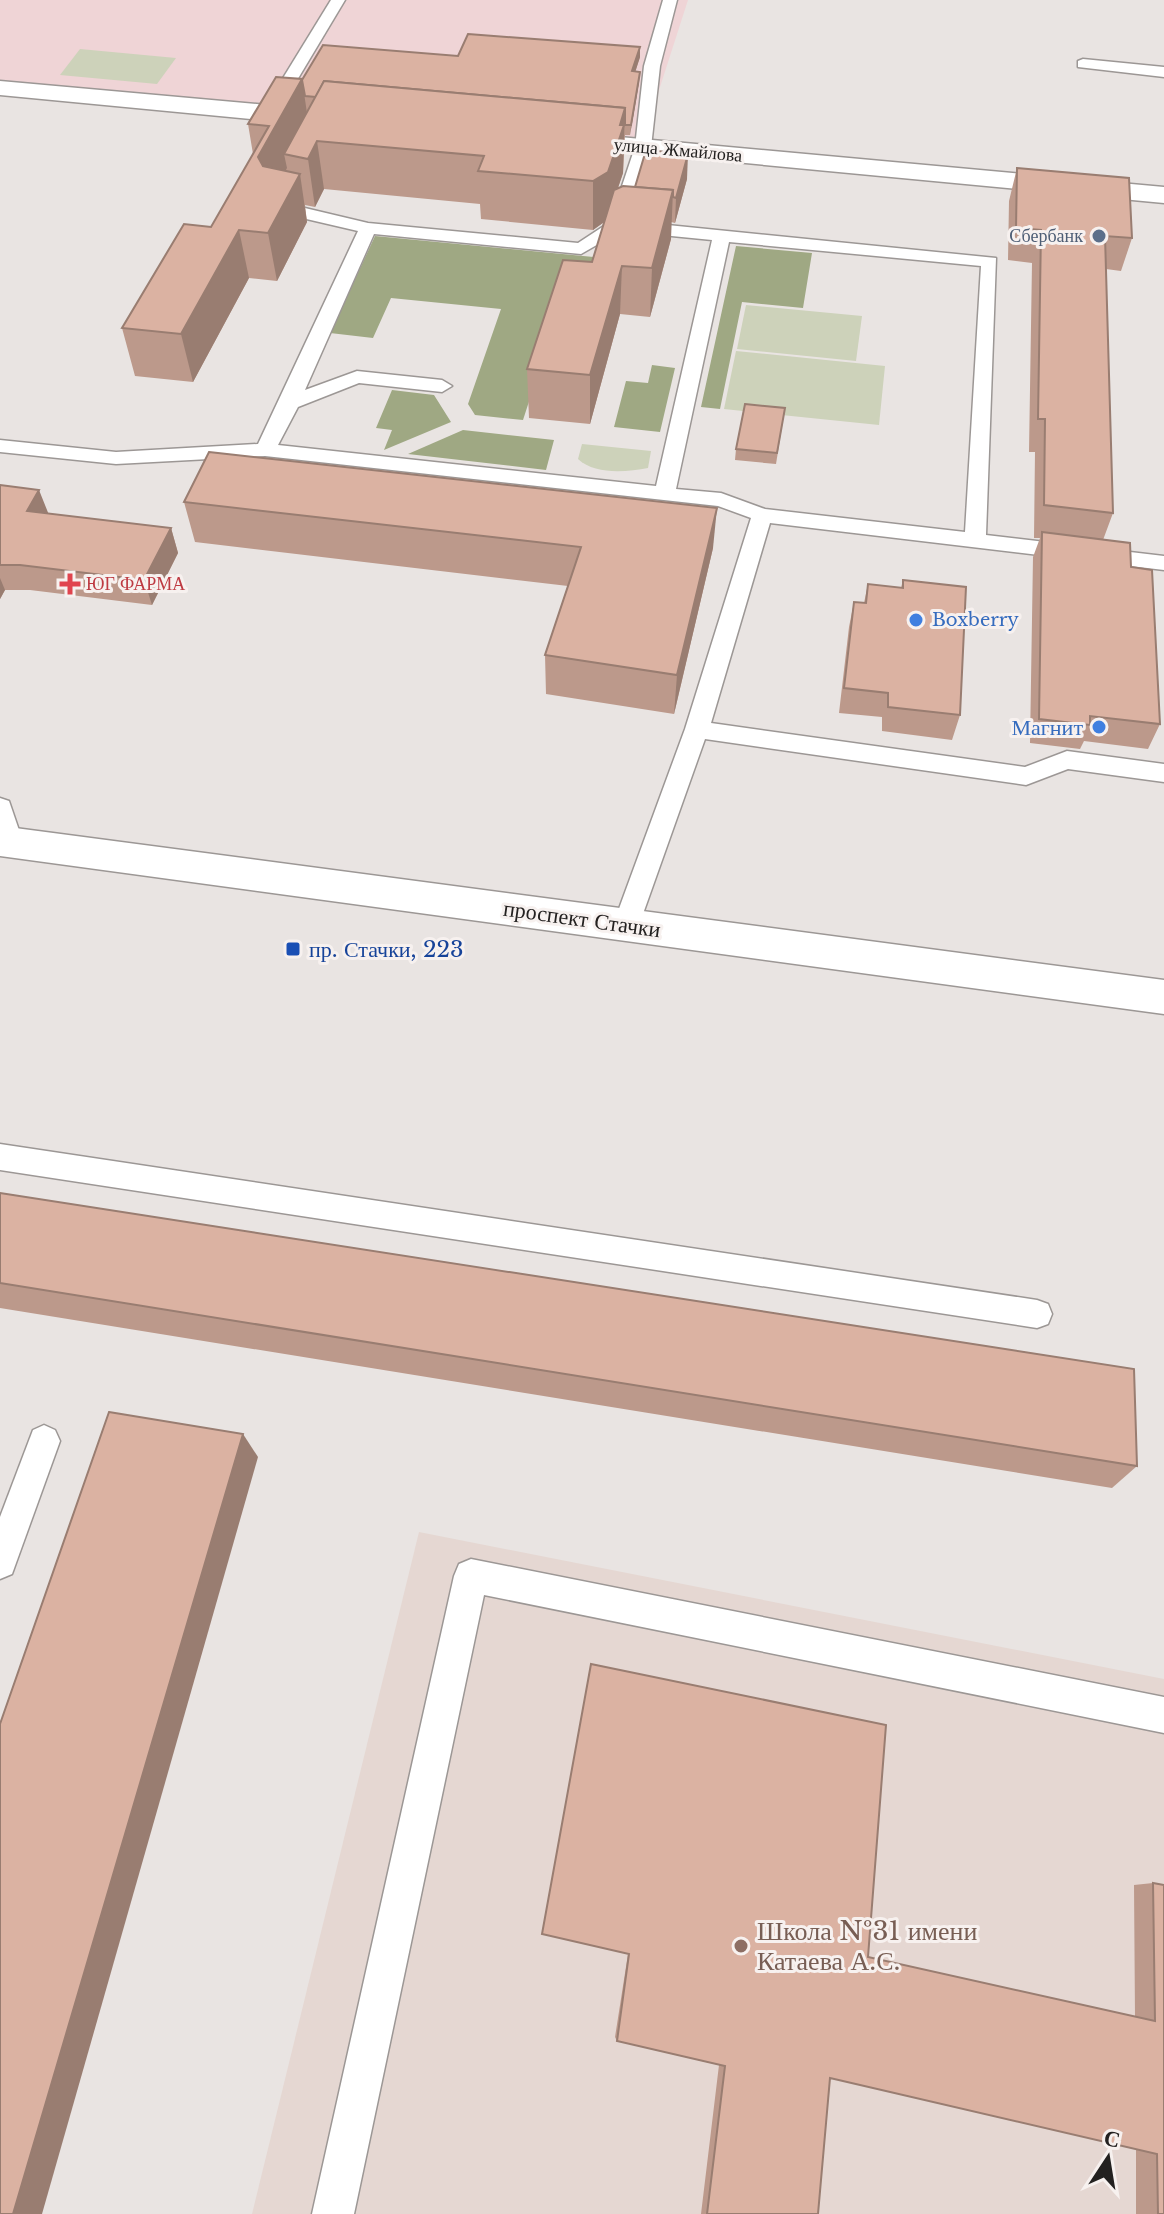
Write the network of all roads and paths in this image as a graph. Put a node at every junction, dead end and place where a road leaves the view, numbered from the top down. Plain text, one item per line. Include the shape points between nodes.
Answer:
1 (338, 0) edge
2 (670, 0) edge
3 (1083, 64) dead end
4 (1164, 72) edge
5 (0, 88) edge
6 (270, 113) junction
7 (328, 122) edge
8 (540, 137) edge
9 (643, 147) junction
10 (291, 181) edge
11 (1164, 195) edge
12 (618, 225) junction
13 (368, 228) junction
14 (722, 236) junction
15 (442, 386) dead end
16 (290, 403) junction
17 (0, 446) edge
18 (265, 450) junction
19 (664, 495) junction
20 (762, 515) junction
21 (975, 540) junction
22 (1164, 563) edge
23 (697, 729) junction
24 (1164, 773) edge
25 (4, 830) edge
26 (626, 925) junction
27 (1164, 997) edge
28 (0, 1157) edge
29 (1037, 1314) dead end
30 (44, 1441) dead end
31 (0, 1562) edge
32 (1164, 1715) edge
33 (333, 2214) edge

1 - 6 lane
2 - 9 lane via 652,66
3 - 4 lane
5 - 6 street
6 - 7 street
8 - 9 street, улица Жмайлова
9 - 11 street, улица Жмайлова
9 - 12 lane
10 - 13 lane via 278,207
12 - 13 lane via 581,249
12 - 14 lane
13 - 16 lane
14 - 19 lane
14 - 21 lane via 990,262
15 - 16 lane via 357,377
16 - 18 lane
17 - 18 lane via 116,458
18 - 19 lane
19 - 20 lane via 721,500
20 - 21 lane
20 - 23 lane
21 - 22 lane
23 - 24 lane via 1026,776 1067,760
23 - 26 lane
25 - 26 street, проспект Стачки
26 - 27 street, проспект Стачки
28 - 29 lane
30 - 31 lane
32 - 33 lane via 471,1576

